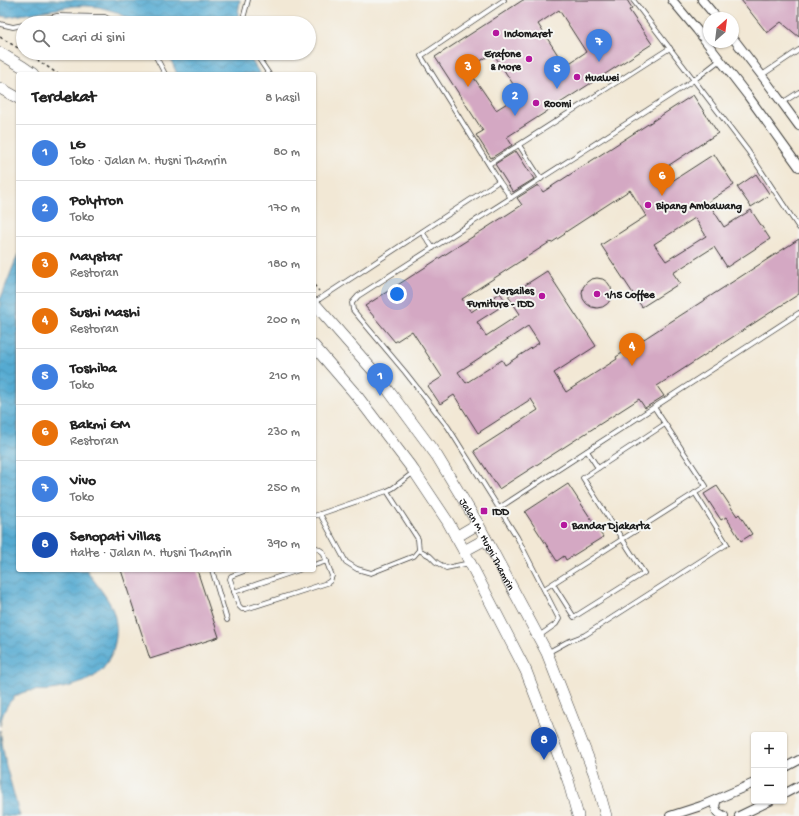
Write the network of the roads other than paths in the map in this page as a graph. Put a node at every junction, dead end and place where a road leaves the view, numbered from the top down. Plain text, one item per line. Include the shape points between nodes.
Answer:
1 (248, 0) edge
2 (504, 0) edge
3 (634, 0) edge
4 (672, 0) edge
5 (702, 0) edge
6 (712, 12) edge
7 (244, 16) edge
8 (0, 24) edge
9 (16, 26) edge
10 (739, 46) edge
11 (670, 48) junction
12 (799, 50) edge
13 (0, 53) edge
14 (158, 60) edge
15 (259, 60) edge
16 (721, 60) junction
17 (30, 72) edge
18 (164, 72) edge
19 (268, 72) edge
20 (762, 76) junction
21 (694, 80) junction
22 (0, 88) edge
23 (799, 92) edge
24 (16, 97) edge
25 (782, 103) junction
26 (799, 126) edge
27 (519, 145) junction
28 (489, 164) junction
29 (799, 167) edge
30 (541, 179) junction
31 (500, 180) junction
32 (511, 198) junction
33 (799, 228) edge
34 (422, 232) junction
35 (432, 248) junction
36 (316, 302) edge
37 (316, 305) edge
38 (799, 313) edge
39 (316, 348) edge
40 (654, 407) junction
41 (665, 424) junction
42 (587, 450) junction
43 (598, 468) junction
44 (414, 471) junction
45 (388, 491) junction
46 (695, 493) junction
47 (499, 508) junction
48 (320, 514) junction
49 (316, 515) edge
50 (478, 524) junction
51 (456, 537) junction
52 (486, 539) junction
53 (623, 539) junction
54 (316, 548) edge
55 (418, 550) junction
56 (464, 551) junction
57 (327, 561) junction
58 (470, 562) junction
59 (316, 564) edge
60 (213, 572) edge
61 (234, 572) edge
62 (293, 572) edge
63 (553, 584) junction
64 (544, 589) junction
65 (234, 592) junction
66 (227, 620) dead end
67 (538, 637) junction
68 (546, 653) junction
69 (799, 760) edge
70 (787, 766) edge
71 (751, 784) edge
72 (799, 786) edge
73 (787, 792) edge
74 (717, 799) junction
75 (764, 804) edge
76 (578, 816) edge
77 (606, 816) edge
78 (670, 816) edge
79 (724, 816) edge
80 (739, 816) edge

1 - 7 lane
2 - 28 lane via 421,56
3 - 11 lane
4 - 16 street
5 - 6 street
8 - 9 lane
10 - 20 street
11 - 21 lane
11 - 27 lane
12 - 20 lane
13 - 17 main road
14 - 18 lane
15 - 19 lane
16 - 21 lane
16 - 29 street
20 - 25 street
21 - 30 lane
21 - 33 lane via 748,151
22 - 24 main road
23 - 25 lane
25 - 26 street
27 - 28 lane
27 - 30 lane
28 - 31 lane
30 - 32 lane
31 - 32 lane
31 - 34 lane
32 - 35 lane
34 - 35 lane
34 - 36 lane
35 - 47 lane via 358,296 352,303 352,310 448,427
37 - 50 main road, Jalan M. Husni Thamrin via 377,375 433,450
38 - 40 lane
39 - 44 main road via 357,396
40 - 41 lane
40 - 42 lane
41 - 43 lane
41 - 46 lane via 706,486
42 - 43 lane
42 - 47 lane
43 - 53 lane via 583,478
44 - 45 lane
44 - 51 main road
45 - 48 lane
45 - 55 lane via 418,540
46 - 53 lane
46 - 68 lane via 728,544 585,636
47 - 64 lane
48 - 49 lane
48 - 55 lane via 346,562 357,568 372,573 414,556
50 - 51 main road
50 - 52 main road, Jalan M. Husni Thamrin
51 - 56 main road
52 - 56 main road
52 - 67 main road, Jalan M. Husni Thamrin
53 - 63 lane
53 - 63 lane via 644,573 574,617
54 - 57 lane via 323,552
55 - 58 lane via 446,568
56 - 58 main road
57 - 59 lane
57 - 65 lane via 332,576 327,583 246,609 239,606
58 - 76 main road via 526,671 568,780
60 - 66 lane
61 - 65 lane via 230,579
62 - 65 lane
63 - 64 lane
64 - 67 lane via 559,619
67 - 68 main road, Jalan M. Husni Thamrin
68 - 77 main road, Jalan M. Husni Thamrin via 594,773
69 - 70 street
71 - 74 street
72 - 73 street
74 - 78 street
74 - 79 street via 717,812
75 - 80 street

